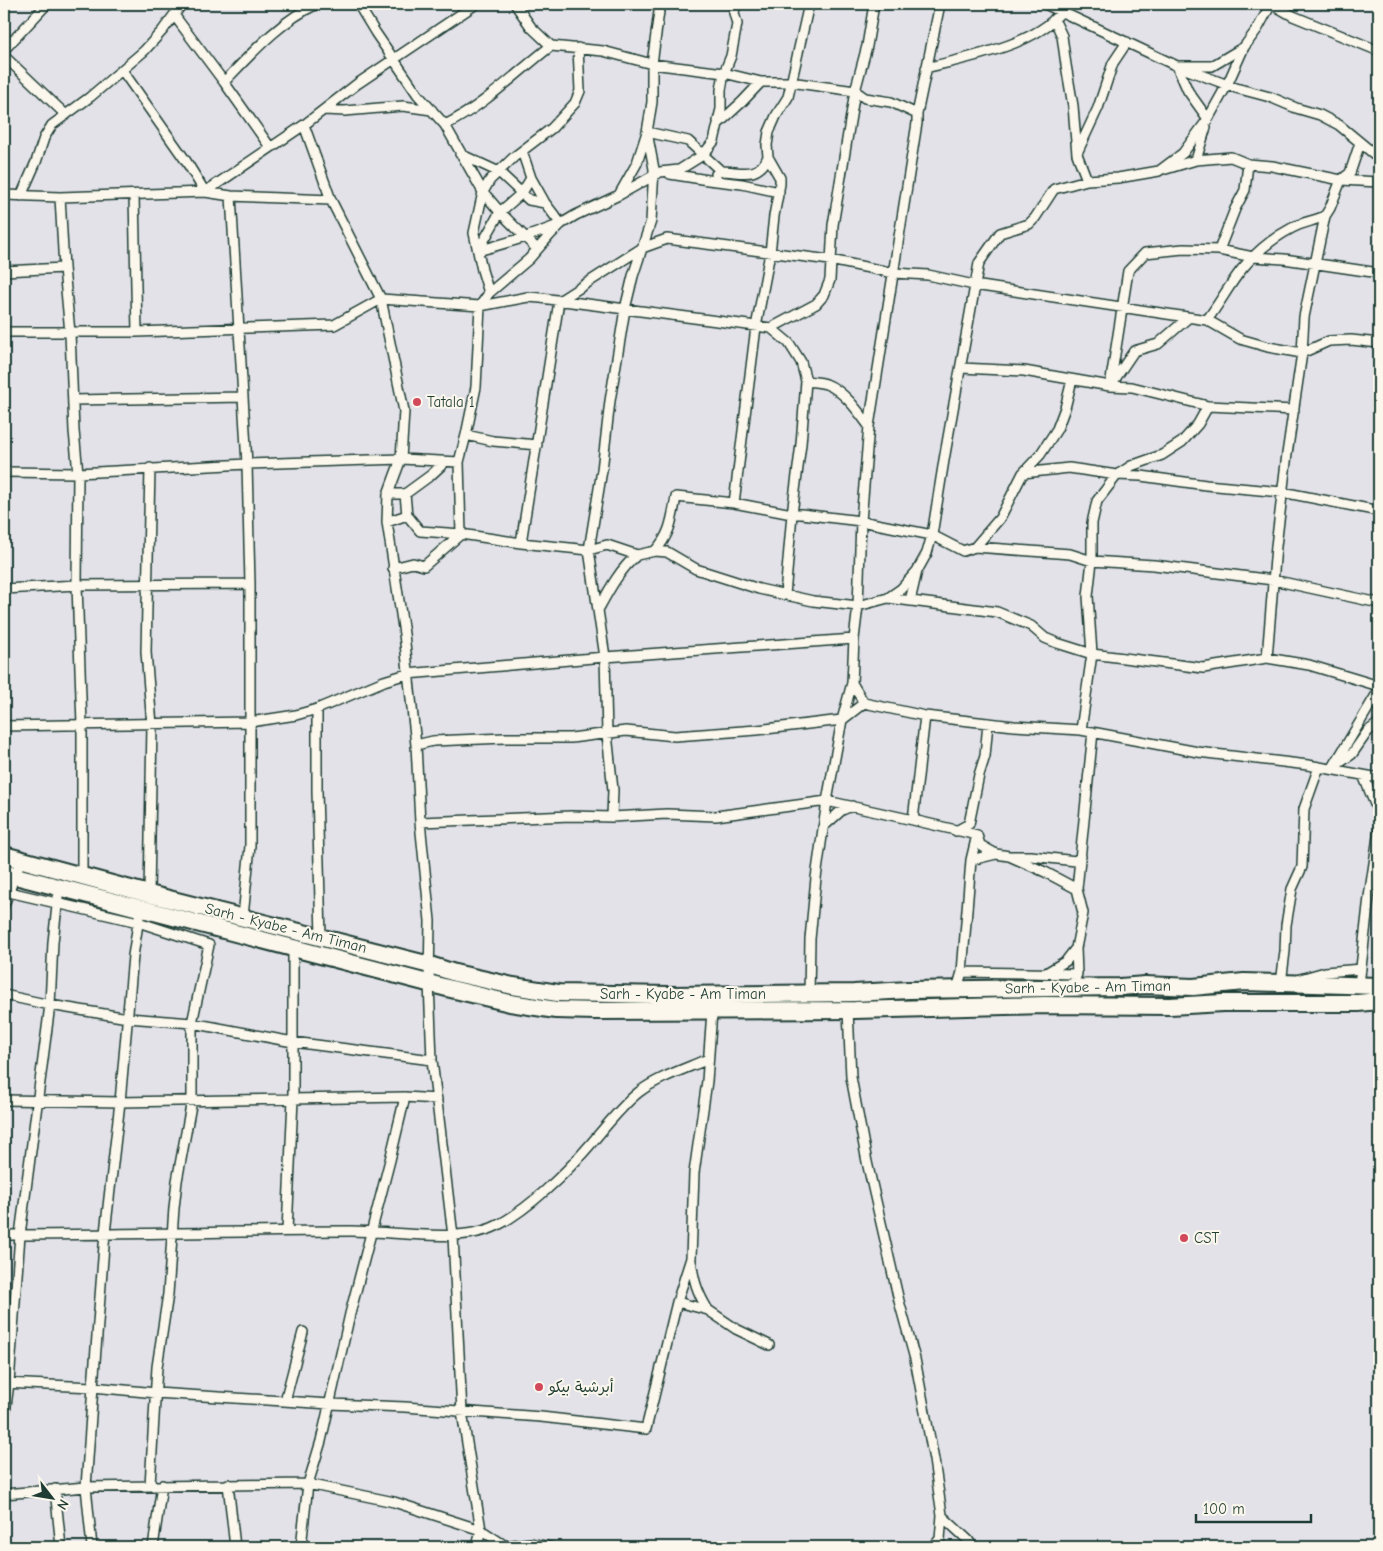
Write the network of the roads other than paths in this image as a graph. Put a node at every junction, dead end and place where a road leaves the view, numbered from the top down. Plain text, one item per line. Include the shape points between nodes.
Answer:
1 (45, 4) edge
2 (182, 4) edge
3 (317, 4) edge
4 (358, 4) edge
5 (476, 4) edge
6 (515, 4) edge
7 (660, 4) edge
8 (736, 4) edge
9 (809, 4) edge
10 (869, 4) edge
11 (874, 4) edge
12 (940, 4) edge
13 (1045, 4) edge
14 (1271, 4) edge
15 (1064, 8) edge
16 (873, 14) junction
17 (174, 15) junction
18 (1054, 19) junction
19 (1127, 42) junction
20 (551, 46) junction
21 (1244, 47) junction
22 (578, 48) junction
23 (4, 50) edge
24 (1379, 51) edge
25 (4, 56) edge
26 (393, 60) junction
27 (652, 64) junction
28 (1177, 66) junction
29 (926, 68) junction
30 (122, 70) junction
31 (724, 73) junction
32 (224, 82) junction
33 (760, 82) junction
34 (790, 82) junction
35 (1228, 83) junction
36 (855, 91) junction
37 (324, 110) junction
38 (432, 110) junction
39 (917, 114) junction
40 (66, 115) junction
41 (1208, 120) junction
42 (718, 124) junction
43 (304, 125) junction
44 (445, 125) junction
45 (646, 132) junction
46 (1360, 143) junction
47 (270, 147) junction
48 (522, 151) junction
49 (460, 154) junction
50 (703, 154) junction
51 (1077, 154) junction
52 (768, 157) junction
53 (1379, 158) edge
54 (1196, 160) junction
55 (1248, 164) junction
56 (725, 171) junction
57 (1159, 171) junction
58 (499, 172) junction
59 (752, 173) junction
60 (657, 174) junction
61 (531, 178) junction
62 (708, 180) junction
63 (1087, 180) junction
64 (1342, 180) junction
65 (1379, 182) edge
66 (742, 184) junction
67 (205, 192) junction
68 (484, 192) junction
69 (778, 192) junction
70 (522, 193) junction
71 (4, 195) edge
72 (134, 195) junction
73 (619, 195) junction
74 (22, 196) junction
75 (231, 196) junction
76 (60, 197) junction
77 (331, 200) junction
78 (545, 203) junction
79 (500, 212) junction
80 (1324, 216) junction
81 (562, 224) junction
82 (650, 227) junction
83 (526, 237) junction
84 (667, 239) junction
85 (642, 248) junction
86 (537, 249) junction
87 (1219, 250) junction
88 (478, 251) junction
89 (770, 253) junction
90 (1253, 257) junction
91 (830, 260) junction
92 (1315, 264) junction
93 (64, 268) junction
94 (4, 271) edge
95 (894, 273) junction
96 (1379, 273) edge
97 (974, 285) junction
98 (489, 294) junction
99 (381, 299) junction
100 (559, 301) junction
101 (480, 306) junction
102 (1122, 307) junction
103 (626, 309) junction
104 (1188, 318) junction
105 (1207, 320) junction
106 (756, 326) junction
107 (772, 328) junction
108 (239, 329) junction
109 (4, 332) edge
110 (137, 332) junction
111 (70, 333) junction
112 (1379, 343) edge
113 (1302, 353) junction
114 (961, 368) junction
115 (1072, 380) junction
116 (806, 381) junction
117 (1110, 386) junction
118 (243, 397) junction
119 (73, 400) junction
120 (1208, 406) junction
121 (1294, 410) junction
122 (870, 426) junction
123 (466, 435) junction
124 (537, 445) junction
125 (401, 460) junction
126 (445, 462) junction
127 (459, 462) junction
128 (247, 464) junction
129 (150, 468) junction
130 (4, 472) edge
131 (78, 473) junction
132 (1023, 473) junction
133 (1117, 475) junction
134 (1282, 492) junction
135 (388, 494) junction
136 (405, 494) junction
137 (734, 503) junction
138 (1379, 511) edge
139 (792, 514) junction
140 (407, 515) junction
141 (861, 521) junction
142 (387, 522) junction
143 (461, 534) junction
144 (932, 534) junction
145 (664, 542) junction
146 (521, 543) junction
147 (975, 547) junction
148 (589, 550) junction
149 (655, 551) junction
150 (667, 552) junction
151 (637, 555) junction
152 (1092, 561) junction
153 (393, 568) junction
154 (917, 571) junction
155 (1273, 580) junction
156 (148, 584) junction
157 (250, 584) junction
158 (77, 585) junction
159 (4, 589) edge
160 (786, 595) junction
161 (888, 598) junction
162 (910, 601) junction
163 (1379, 604) edge
164 (858, 606) junction
165 (598, 610) junction
166 (854, 638) junction
167 (1092, 654) junction
168 (605, 657) junction
169 (1267, 658) junction
170 (408, 674) junction
171 (852, 683) junction
172 (1379, 686) edge
173 (1379, 690) edge
174 (864, 703) junction
175 (317, 709) junction
176 (925, 716) junction
177 (842, 720) junction
178 (250, 722) junction
179 (988, 723) junction
180 (1379, 723) edge
181 (152, 725) junction
182 (4, 726) edge
183 (82, 726) junction
184 (1081, 730) junction
185 (1093, 732) junction
186 (607, 734) junction
187 (416, 745) junction
188 (1319, 767) junction
189 (1332, 769) junction
190 (1363, 775) junction
191 (1379, 778) edge
192 (827, 801) junction
193 (852, 806) junction
194 (1379, 814) edge
195 (612, 818) junction
196 (913, 820) junction
197 (420, 822) junction
198 (823, 827) junction
199 (1379, 830) edge
200 (956, 831) junction
201 (977, 835) junction
202 (996, 854) junction
203 (4, 855) edge
204 (1009, 856) junction
205 (1081, 856) junction
206 (22, 859) junction
207 (971, 860) junction
208 (1377, 864) edge
209 (10, 875) edge
210 (82, 875) junction
211 (1077, 888) junction
212 (9, 892) junction
213 (149, 894) junction
214 (58, 895) junction
215 (4, 905) edge
216 (139, 916) junction
217 (243, 917) junction
218 (177, 927) junction
219 (321, 937) junction
220 (293, 948) junction
221 (1076, 948) junction
222 (430, 964) junction
223 (962, 972) junction
224 (1044, 974) junction
225 (1360, 977) junction
226 (1075, 981) junction
227 (429, 983) junction
228 (1281, 984) junction
229 (1379, 986) edge
230 (958, 989) junction
231 (809, 993) junction
232 (4, 995) edge
233 (1379, 1001) edge
234 (50, 1005) junction
235 (810, 1010) junction
236 (848, 1010) junction
237 (712, 1011) junction
238 (128, 1018) junction
239 (192, 1023) junction
240 (293, 1042) junction
241 (708, 1059) junction
242 (432, 1060) junction
243 (404, 1097) junction
244 (437, 1099) junction
245 (4, 1100) edge
246 (192, 1100) junction
247 (293, 1100) junction
248 (38, 1101) junction
249 (120, 1102) junction
250 (287, 1231) junction
251 (371, 1231) junction
252 (105, 1233) junction
253 (171, 1234) junction
254 (4, 1235) edge
255 (20, 1235) junction
256 (453, 1236) junction
257 (691, 1258) junction
258 (677, 1302) junction
259 (708, 1310) junction
260 (303, 1332) dead end
261 (769, 1345) dead end
262 (7, 1383) edge
263 (93, 1387) junction
264 (156, 1393) junction
265 (286, 1401) junction
266 (330, 1404) junction
267 (462, 1412) junction
268 (4, 1421) edge
269 (228, 1484) junction
270 (308, 1484) junction
271 (150, 1485) junction
272 (162, 1485) junction
273 (86, 1487) junction
274 (55, 1489) junction
275 (4, 1494) edge
276 (942, 1516) junction
277 (481, 1530) junction
278 (504, 1546) edge
279 (62, 1547) edge
280 (92, 1547) edge
281 (153, 1547) edge
282 (235, 1547) edge
283 (301, 1547) edge
284 (477, 1547) edge
285 (494, 1547) edge
286 (550, 1547) edge
287 (932, 1547) edge
288 (973, 1547) edge

1 - 23 street
2 - 17 street
3 - 32 street via 305,9 261,44
4 - 26 street
5 - 26 street
6 - 20 street
7 - 27 street
8 - 31 street via 734,13 738,24
9 - 34 street
10 - 16 street
11 - 16 street
12 - 29 street
13 - 15 street
14 - 21 street
14 - 24 street
15 - 18 street
15 - 19 street
16 - 36 street
17 - 30 street via 144,51
17 - 32 street
18 - 29 street via 1035,34 1007,46
18 - 51 street via 1062,36
19 - 28 street
19 - 51 street via 1113,64
20 - 22 street
20 - 44 street via 504,86
21 - 28 street via 1212,66
21 - 35 street
22 - 27 street
22 - 48 street via 580,91 575,104 552,128
25 - 40 street
26 - 37 street
26 - 38 street
27 - 31 street
27 - 45 street via 652,102
28 - 35 street
28 - 41 street via 1188,91
29 - 39 street
30 - 40 street
30 - 67 street
31 - 33 street
31 - 42 street
32 - 47 street
33 - 34 street
33 - 42 street
34 - 36 street
34 - 52 street via 788,97 769,132
35 - 41 street
35 - 46 street via 1320,115 1339,125
36 - 39 street via 865,98 890,102
36 - 91 street via 832,225
37 - 38 street via 403,106
37 - 43 street
38 - 44 street
39 - 95 street
40 - 74 street via 52,125 44,138
41 - 54 street
41 - 57 street via 1183,153
42 - 50 street via 714,141
43 - 47 street
43 - 77 street
44 - 49 street
45 - 50 street via 688,141
45 - 60 street
45 - 73 street via 637,163
46 - 53 street
46 - 64 street via 1350,173
47 - 67 street
48 - 58 street
48 - 61 street
49 - 58 street
49 - 68 street
50 - 56 street
50 - 60 street via 679,170
51 - 63 street
52 - 59 street via 763,167
52 - 69 street via 780,178
54 - 55 street via 1231,157
54 - 57 street
55 - 64 street
55 - 87 street via 1245,190
56 - 59 street
56 - 62 street
56 - 66 street
57 - 63 street
58 - 68 street
58 - 70 street
59 - 66 street
60 - 62 street
60 - 73 street
60 - 82 street
61 - 70 street
61 - 78 street
62 - 66 street
63 - 97 street via 1054,189 1029,224 1000,233 979,263
64 - 65 street
64 - 80 street
66 - 69 street
67 - 72 street
67 - 75 street
68 - 79 street
68 - 88 street via 474,233
69 - 89 street
70 - 78 street via 529,200
70 - 79 street
71 - 74 street
72 - 76 street
72 - 110 street
73 - 81 street
74 - 76 street
75 - 77 street
75 - 108 street
76 - 93 street
77 - 99 street
78 - 81 street
79 - 83 street
79 - 88 street
80 - 90 street via 1292,228
80 - 92 street
81 - 83 street
81 - 86 street
82 - 84 street
82 - 85 street
83 - 86 street
83 - 88 street
84 - 85 street
84 - 89 street
85 - 100 street
85 - 103 street via 632,276
86 - 98 street
87 - 90 street
87 - 102 street via 1144,253 1128,271
88 - 98 street
89 - 91 street
89 - 106 street
90 - 92 street
90 - 105 street
91 - 95 street
91 - 107 street via 830,280 824,295 816,304
92 - 96 street
92 - 113 street via 1304,317
93 - 94 street
93 - 111 street
95 - 97 street
95 - 122 street
97 - 102 street
97 - 114 street
98 - 101 street
99 - 101 street
99 - 108 street via 334,325
99 - 125 street via 404,411
100 - 101 street via 528,297
100 - 103 street
100 - 124 street
101 - 123 street via 476,387
102 - 104 street
102 - 117 street
103 - 106 street
103 - 148 street
104 - 105 street
104 - 117 street via 1158,344 1134,351
105 - 113 street via 1240,339
106 - 107 street
106 - 137 street
107 - 116 street via 789,343 802,362
108 - 110 street
108 - 118 street
109 - 111 street
110 - 111 street
111 - 119 street
112 - 113 street via 1329,341
113 - 121 street
114 - 115 street via 1024,371
114 - 144 street
115 - 117 street
115 - 132 street via 1056,430 1040,455
116 - 122 street via 825,384 838,391
116 - 139 street
117 - 120 street via 1132,387
118 - 119 street
118 - 128 street
119 - 131 street
120 - 121 street
120 - 133 street via 1182,442 1162,455
121 - 134 street
122 - 141 street
123 - 124 street
123 - 127 street
124 - 146 street
125 - 126 street
125 - 128 street
125 - 135 street
126 - 127 street
126 - 136 street
127 - 143 street
128 - 129 street
128 - 157 street
129 - 131 street
129 - 156 street
130 - 131 street
131 - 158 street
132 - 133 street via 1070,468
132 - 147 street via 1000,518
133 - 134 street
133 - 152 street via 1097,501 1092,523
134 - 138 street
134 - 155 street
135 - 136 street
135 - 142 street
136 - 140 street
137 - 139 street
137 - 145 street via 676,497 671,526
139 - 141 street
139 - 160 street
140 - 142 street
140 - 143 street via 420,531
141 - 144 street
141 - 164 street
142 - 153 street
143 - 146 street
143 - 153 street via 424,566 413,563
144 - 147 street via 963,551
144 - 154 street via 927,553
145 - 149 street
145 - 150 street
146 - 148 street
147 - 152 street via 1070,554
148 - 151 street via 607,545
148 - 165 street
149 - 150 street
149 - 151 street
150 - 160 street via 696,569
151 - 165 street via 626,564
152 - 155 street
152 - 167 street via 1088,596
153 - 170 street
154 - 161 street
154 - 162 street
155 - 163 street
155 - 169 street
156 - 157 street
156 - 158 street
156 - 181 street via 146,652
157 - 178 street
158 - 159 street
158 - 183 street
160 - 164 street
161 - 162 street
161 - 164 street
162 - 167 street via 997,612 1031,626 1045,638
164 - 166 street
165 - 168 street
166 - 168 street
166 - 171 street
167 - 169 street via 1203,668
167 - 184 street
168 - 170 street
168 - 186 street
169 - 172 street via 1309,665
170 - 175 street
170 - 187 street
171 - 174 street
171 - 177 street
173 - 189 street
174 - 176 street
174 - 177 street
175 - 178 street
175 - 219 street
176 - 179 street
176 - 196 street
177 - 186 street via 675,736 632,732
177 - 192 street
178 - 181 street
178 - 217 street via 250,846
179 - 184 street
179 - 200 street via 985,756 969,824
180 - 189 street via 1352,754
181 - 183 street
181 - 213 street
182 - 183 street
183 - 210 street
184 - 185 street
185 - 188 street via 1198,752
185 - 205 street
186 - 187 street via 572,738 433,741
186 - 195 street via 613,790
187 - 197 street
188 - 189 street
188 - 228 street via 1304,809 1302,867 1292,889
189 - 190 street
190 - 191 street
190 - 194 street
192 - 193 street
192 - 195 street via 716,816 667,814
192 - 198 street
193 - 196 street
193 - 198 street via 842,810
195 - 197 street via 571,816
196 - 200 street
197 - 222 street via 430,921
198 - 231 street via 810,939
199 - 208 street
200 - 201 street
201 - 202 street via 980,845
201 - 207 street
202 - 204 street
202 - 207 street
203 - 206 highway, Sarh - Kyabe - Am Timan
204 - 205 street via 1076,861
204 - 211 street
205 - 211 street
206 - 209 street
206 - 210 highway, Sarh - Kyabe - Am Timan
207 - 223 street
208 - 225 street
209 - 212 street
209 - 214 highway, Sarh - Kyabe - Am Timan
210 - 213 highway, Sarh - Kyabe - Am Timan
211 - 221 street via 1083,913
212 - 214 street
212 - 215 street
213 - 217 highway, Sarh - Kyabe - Am Timan
214 - 216 highway, Sarh - Kyabe - Am Timan
214 - 234 street
216 - 218 highway, Sarh - Kyabe - Am Timan
216 - 238 street
217 - 219 highway, Sarh - Kyabe - Am Timan
218 - 220 highway, Sarh - Kyabe - Am Timan
218 - 239 street via 208,945
219 - 222 highway, Sarh - Kyabe - Am Timan
220 - 227 highway, Sarh - Kyabe - Am Timan
220 - 240 street
221 - 224 street via 1066,961
221 - 226 street
222 - 227 street
222 - 231 highway, Sarh - Kyabe - Am Timan via 455,973 558,993
223 - 224 street
223 - 230 street
224 - 226 street
225 - 228 highway, Sarh - Kyabe - Am Timan
225 - 229 highway, Sarh - Kyabe - Am Timan
226 - 228 highway, Sarh - Kyabe - Am Timan via 1120,987 1145,984 1193,987 1244,982
226 - 230 highway, Sarh - Kyabe - Am Timan
227 - 237 highway, Sarh - Kyabe - Am Timan via 510,1003 556,1010
227 - 242 street
230 - 231 highway, Sarh - Kyabe - Am Timan
231 - 235 street
232 - 234 street
233 - 236 highway, Sarh - Kyabe - Am Timan
234 - 238 street
234 - 248 street
235 - 236 highway, Sarh - Kyabe - Am Timan
235 - 237 highway, Sarh - Kyabe - Am Timan
236 - 276 street via 851,1077 867,1162 915,1359
237 - 241 street
238 - 239 street
238 - 249 street
239 - 240 street
239 - 246 street
240 - 242 street
240 - 247 street
241 - 256 street via 638,1093 567,1172 516,1214 476,1234
241 - 257 street via 694,1173
242 - 244 street
243 - 244 street
243 - 247 street
243 - 251 street
244 - 256 street
245 - 248 street
246 - 247 street
246 - 249 street
246 - 253 street via 176,1181
247 - 250 street
248 - 249 street
248 - 255 street
249 - 252 street
250 - 251 street
250 - 253 street
251 - 256 street
251 - 266 street
252 - 253 street
252 - 255 street
252 - 263 street
253 - 264 street via 168,1294
254 - 255 street
255 - 262 street
256 - 267 street
257 - 258 street
257 - 259 street via 694,1283
258 - 259 street
258 - 267 street via 646,1429
259 - 261 street via 736,1329
260 - 265 street
262 - 263 street
262 - 268 street
263 - 264 street
263 - 273 street
264 - 265 street
264 - 271 street
265 - 266 street
266 - 267 street via 405,1406
266 - 270 street
267 - 277 street
269 - 270 street
269 - 272 street
269 - 282 street
270 - 277 street via 394,1502
270 - 283 street
271 - 272 street
271 - 273 street
272 - 281 street
273 - 274 street
273 - 280 street
274 - 275 street
274 - 279 street
276 - 287 street via 940,1539
276 - 288 street
277 - 278 street
277 - 284 street
278 - 285 street
278 - 286 street via 531,1543

